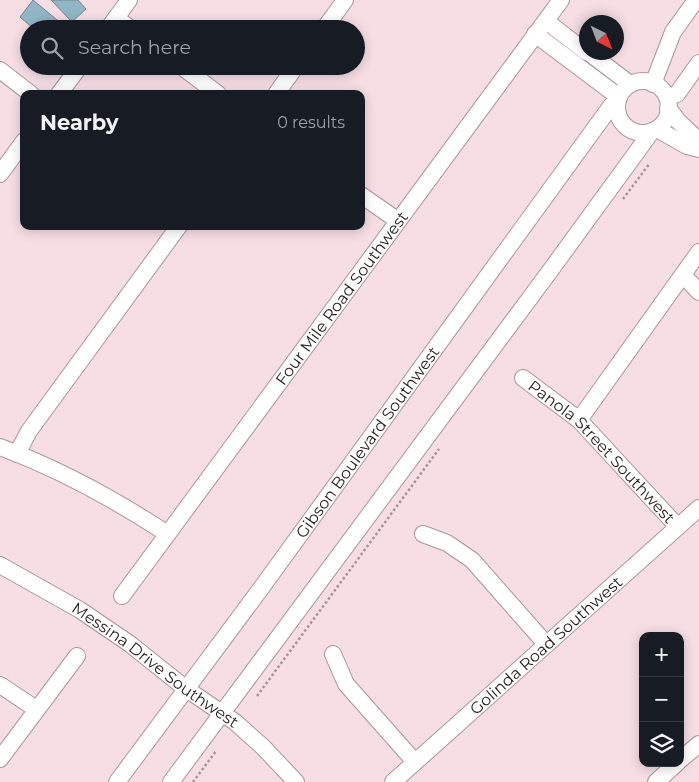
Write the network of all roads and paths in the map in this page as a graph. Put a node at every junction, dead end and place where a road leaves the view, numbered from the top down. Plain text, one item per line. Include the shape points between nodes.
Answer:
1 (129, 0) edge
2 (345, 0) edge
3 (561, 0) edge
4 (696, 0) edge
5 (114, 20) edge
6 (331, 20) edge
7 (546, 21) junction
8 (535, 34) junction
9 (579, 46) edge
10 (598, 60) edge
11 (699, 64) edge
12 (0, 70) edge
13 (73, 75) edge
14 (193, 75) edge
15 (290, 75) edge
16 (630, 84) junction
17 (653, 84) junction
18 (26, 90) edge
19 (62, 90) edge
20 (213, 90) edge
21 (279, 90) edge
22 (618, 99) junction
23 (668, 103) junction
24 (655, 130) junction
25 (699, 141) edge
26 (20, 146) edge
27 (699, 149) edge
28 (0, 174) edge
29 (365, 198) edge
30 (397, 220) junction
31 (175, 230) edge
32 (699, 252) edge
33 (683, 275) junction
34 (699, 292) edge
35 (523, 378) dead end
36 (579, 420) junction
37 (0, 447) edge
38 (17, 454) junction
39 (699, 508) edge
40 (678, 527) junction
41 (166, 534) junction
42 (424, 534) dead end
43 (0, 566) edge
44 (122, 596) dead end
45 (546, 644) junction
46 (333, 654) dead end
47 (77, 656) dead end
48 (0, 685) edge
49 (185, 688) junction
50 (36, 709) junction
51 (222, 714) junction
52 (699, 744) edge
53 (216, 751) dead end
54 (684, 757) edge
55 (0, 759) edge
56 (415, 762) junction
57 (673, 767) edge
58 (116, 782) edge
59 (171, 782) edge
60 (193, 782) edge
61 (296, 782) edge
62 (393, 782) edge
63 (656, 782) edge

1 - 5 street
2 - 6 street
3 - 7 street, Four Mile Road Southwest
4 - 17 street via 673,32
7 - 8 street, Four Mile Road Southwest
7 - 9 street
8 - 22 street
8 - 30 street, Four Mile Road Southwest
10 - 16 street
11 - 23 street
12 - 18 street
13 - 19 street
14 - 20 street
15 - 21 street
16 - 17 street via 639,81
16 - 22 street
17 - 23 street via 660,88
22 - 24 street via 618,114 625,126 641,132
22 - 49 street, Gibson Boulevard Southwest
23 - 24 street via 665,119
23 - 25 street via 678,121
24 - 27 street
24 - 51 street
26 - 28 street
29 - 30 street
30 - 41 street, Four Mile Road Southwest
31 - 38 street via 29,431
32 - 33 street
33 - 34 street
33 - 36 street
35 - 36 street, Panola Street Southwest
36 - 40 street, Panola Street Southwest
37 - 38 street
38 - 41 street via 72,478 124,506
39 - 40 street, Golinda Road Southwest
40 - 45 street, Golinda Road Southwest
41 - 44 street, Four Mile Road Southwest
42 - 45 street via 447,543 472,560
43 - 49 street, Messina Drive Southwest via 80,610 130,644
45 - 56 street, Golinda Road Southwest
46 - 56 street via 346,684
47 - 50 street
48 - 50 street
49 - 51 street, Messina Drive Southwest
49 - 58 street, Gibson Boulevard Southwest
50 - 55 street
51 - 59 street
51 - 61 street, Messina Drive Southwest via 263,747
52 - 54 street
53 - 60 path
56 - 62 street, Golinda Road Southwest
57 - 63 street

